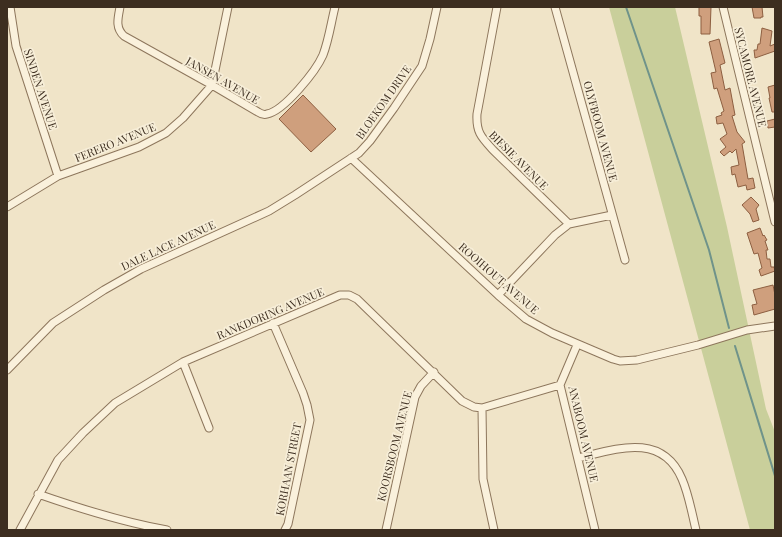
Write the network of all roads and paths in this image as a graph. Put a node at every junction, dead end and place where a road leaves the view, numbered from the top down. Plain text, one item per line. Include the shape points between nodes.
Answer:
1 (10, 7) edge
2 (120, 7) edge
3 (228, 7) edge
4 (335, 7) edge
5 (437, 7) edge
6 (497, 7) edge
7 (556, 7) edge
8 (723, 7) edge
9 (212, 85) junction
10 (351, 158) junction
11 (58, 176) junction
12 (7, 207) edge
13 (612, 215) junction
14 (775, 222) edge
15 (568, 224) junction
16 (625, 260) dead end
17 (498, 295) junction
18 (273, 323) junction
19 (775, 326) edge
20 (577, 345) junction
21 (183, 362) junction
22 (7, 370) edge
23 (434, 372) junction
24 (560, 385) junction
25 (482, 408) junction
26 (208, 428) dead end
27 (578, 458) junction
28 (38, 494) junction
29 (20, 530) edge
30 (167, 530) edge
31 (285, 530) edge
32 (386, 530) edge
33 (494, 530) edge
34 (595, 530) edge
35 (696, 530) edge

1 - 11 street, SINDEN AVENUE via 16,46
2 - 9 street, JANSEN AVENUE via 118,29 124,36
3 - 9 street, FERERO AVENUE
4 - 9 street, JANSEN AVENUE via 322,56 299,89 276,110 262,114
5 - 10 street, BLOEKOM DRIVE via 422,66 377,132 365,147
6 - 15 street, BIESIE AVENUE via 477,114 477,130 483,140
7 - 13 street, OLYFBOOM AVENUE
8 - 14 street, SYCAMORE AVENUE
9 - 11 street, FERERO AVENUE via 166,133 139,147
10 - 17 street, ROOIHOUT AVENUE
10 - 22 street, DALE LACE AVENUE via 275,207 141,269 104,290 53,324
11 - 12 street, FERERO AVENUE
13 - 15 street
13 - 16 street, OLYFBOOM AVENUE
15 - 17 street
17 - 20 street, ROOIHOUT AVENUE via 536,325
18 - 21 street, RANKDORING AVENUE
18 - 23 street, RANKDORING AVENUE via 335,297 349,295 362,303
18 - 31 street, KORHAAN STREET via 303,393 310,420
19 - 20 street, ROOIHOUT AVENUE via 747,330 698,345 628,361 613,359
20 - 24 street, ANABOOM AVENUE
21 - 26 street
21 - 28 street, RANKDORING AVENUE via 115,403 100,416 58,460
23 - 25 street, RANKDORING AVENUE via 462,400 474,407
23 - 32 street, KOORSBOOM AVENUE via 415,397
24 - 25 street
24 - 27 street, ANABOOM AVENUE
25 - 33 street via 483,479
27 - 34 street, ANABOOM AVENUE
27 - 35 street via 622,447 653,450 663,455 671,461 683,481
28 - 29 street, RANKDORING AVENUE
28 - 30 street via 86,511

